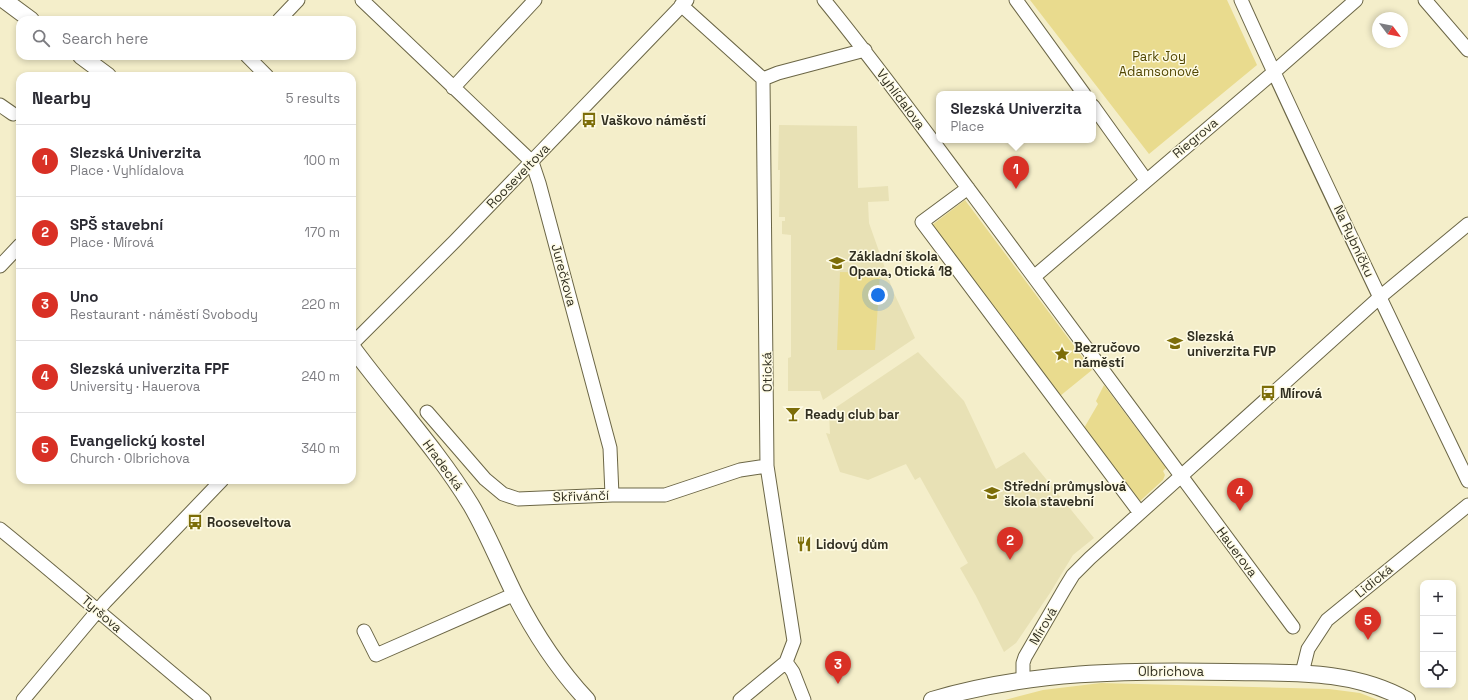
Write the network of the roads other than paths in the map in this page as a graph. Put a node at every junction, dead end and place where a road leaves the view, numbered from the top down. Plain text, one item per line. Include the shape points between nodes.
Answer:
1 (4, 0) edge
2 (298, 0) edge
3 (362, 0) edge
4 (535, 0) edge
5 (824, 0) edge
6 (1016, 0) edge
7 (1241, 0) edge
8 (1356, 0) edge
9 (1425, 0) edge
10 (684, 3) edge
11 (26, 16) edge
12 (283, 16) edge
13 (865, 50) junction
14 (1468, 50) edge
15 (86, 60) edge
16 (251, 60) edge
17 (103, 72) edge
18 (263, 72) edge
19 (1274, 72) junction
20 (763, 79) junction
21 (453, 88) junction
22 (1082, 91) edge
23 (0, 105) edge
24 (1096, 110) edge
25 (13, 114) dead end
26 (532, 162) junction
27 (1146, 180) junction
28 (968, 188) junction
29 (1468, 224) edge
30 (16, 249) edge
31 (0, 266) edge
32 (1034, 276) junction
33 (1380, 297) junction
34 (356, 340) edge
35 (356, 352) edge
36 (426, 412) dead end
37 (768, 466) junction
38 (1181, 476) junction
39 (1468, 481) edge
40 (218, 484) edge
41 (612, 495) junction
42 (1468, 505) edge
43 (1140, 513) junction
44 (0, 529) edge
45 (515, 594) junction
46 (98, 610) junction
47 (1293, 627) dead end
48 (364, 631) dead end
49 (786, 662) junction
50 (1302, 673) junction
51 (1023, 680) junction
52 (23, 700) edge
53 (204, 700) edge
54 (587, 700) edge
55 (740, 700) edge
56 (804, 700) edge
57 (932, 700) edge
58 (1407, 700) edge

1 - 11 main road
2 - 12 street
3 - 21 street, Jurečkova
4 - 21 street
5 - 13 street, Vyhlídalova
6 - 22 street
7 - 19 street, Na Rybníčku
8 - 19 street, Riegrova
9 - 14 street
10 - 20 street
10 - 26 street, Rooseveltova
13 - 20 street
13 - 28 street, Vyhlídalova
15 - 17 main road
16 - 18 street
19 - 27 street, Riegrova
19 - 33 street, Na Rybníčku
20 - 37 street, Otická
21 - 26 street, Jurečkova
23 - 25 street
24 - 27 street
26 - 34 street, Rooseveltova
26 - 41 street, Jurečkova via 610,448
27 - 32 street, Riegrova
28 - 32 street, Vyhlídalova
28 - 43 street via 922,222
29 - 33 street, Mírová
30 - 31 street
32 - 38 street
33 - 38 street, Mírová
33 - 39 street, Na Rybníčku
35 - 45 main road, Hradecká via 460,488 480,521
36 - 41 street, Skřivánčí via 481,475 507,496 518,499
37 - 41 street, Skřivánčí via 740,470 665,495
37 - 49 street, Otická via 794,641
38 - 43 street, Mírová
38 - 47 street, Hauerova
40 - 46 street
42 - 50 street, Lidická via 1327,620 1308,649
43 - 51 street, Mírová via 1073,575 1025,656
44 - 46 street, Tyršova
45 - 48 street via 376,655
45 - 54 main road, Hradecká via 536,633 563,672
46 - 52 street
46 - 53 street, Tyršova
49 - 55 street
49 - 56 street via 793,672
50 - 51 main road, Olbrichova via 1145,671
50 - 58 main road, Olbrichova via 1370,683
51 - 57 main road, Olbrichova

